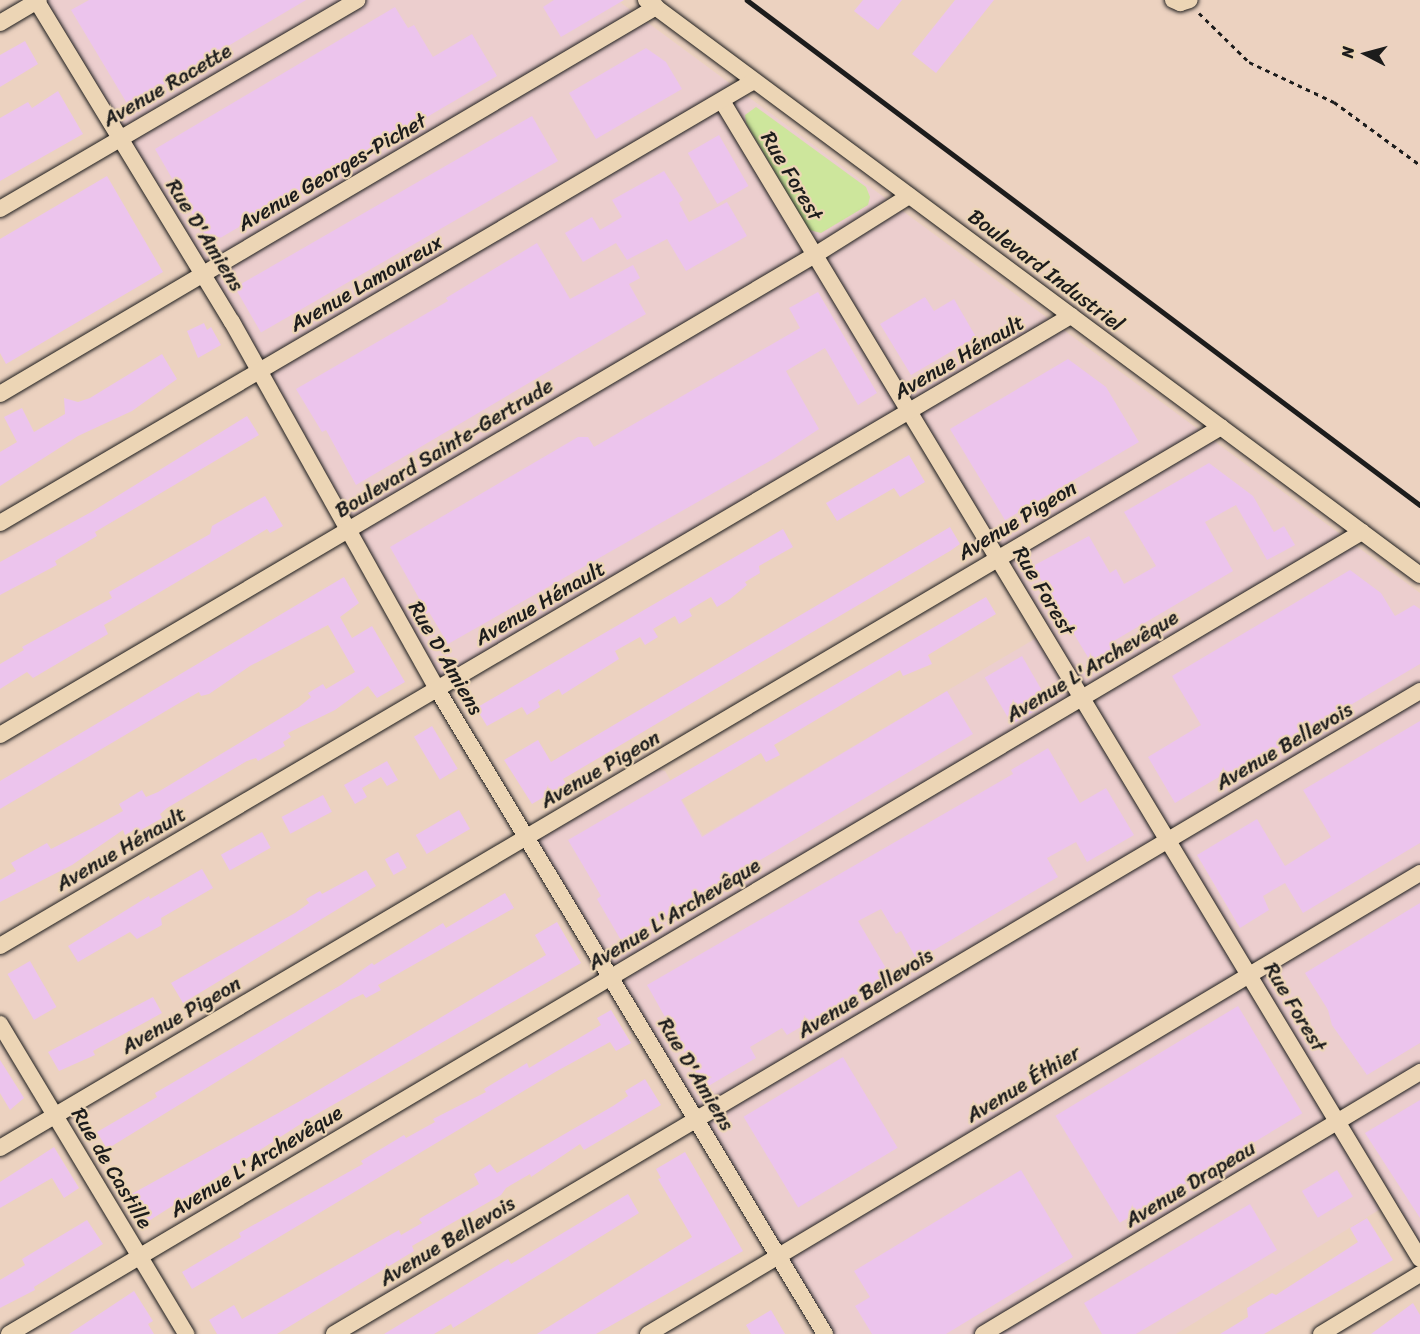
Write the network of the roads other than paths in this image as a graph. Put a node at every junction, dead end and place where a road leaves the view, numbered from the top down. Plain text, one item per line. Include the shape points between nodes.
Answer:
1 (37, 0) edge
2 (357, 0) edge
3 (651, 4) edge
4 (0, 23) edge
5 (754, 81) junction
6 (722, 101) junction
7 (119, 139) junction
8 (909, 196) junction
9 (0, 209) edge
10 (815, 255) junction
11 (202, 274) junction
12 (1071, 316) junction
13 (260, 370) junction
14 (0, 394) edge
15 (910, 412) junction
16 (1221, 427) junction
17 (0, 523) edge
18 (347, 531) junction
19 (1362, 532) junction
20 (998, 557) junction
21 (1420, 575) edge
22 (437, 689) junction
23 (1420, 692) edge
24 (1082, 698) junction
25 (0, 735) edge
26 (527, 838) junction
27 (1167, 840) junction
28 (1420, 873) edge
29 (0, 946) edge
30 (1249, 975) junction
31 (611, 978) junction
32 (0, 1024) edge
33 (1420, 1072) edge
34 (55, 1115) junction
35 (697, 1119) junction
36 (1337, 1122) junction
37 (0, 1148) edge
38 (778, 1256) junction
39 (138, 1257) junction
40 (1420, 1259) edge
41 (1420, 1274) edge
42 (9, 1334) edge
43 (186, 1334) edge
44 (334, 1334) edge
45 (648, 1334) edge
46 (825, 1334) edge
47 (983, 1334) edge
48 (1321, 1334) edge

1 - 4 street
1 - 7 street, Rue D'Amiens
2 - 7 street, Avenue Racette
3 - 5 street, Boulevard Industriel
3 - 11 street, Avenue Georges-Pichet
5 - 6 street, Avenue Lamoureux
5 - 8 street, Boulevard Industriel
6 - 10 street, Rue Forest
6 - 13 street, Avenue Lamoureux
7 - 9 street, Avenue Racette
7 - 11 street, Rue D'Amiens
8 - 10 street, Boulevard Sainte-Gertrude
8 - 12 street, Boulevard Industriel
10 - 15 street, Rue Forest
10 - 18 street, Boulevard Sainte-Gertrude
11 - 13 street, Rue D'Amiens
11 - 14 street, Avenue Georges-Pichet
12 - 15 street, Avenue Hénault
12 - 16 street, Boulevard Industriel
13 - 17 street, Avenue Lamoureux
13 - 18 street, Rue D'Amiens
15 - 20 street, Rue Forest
15 - 22 street, Avenue Hénault
16 - 19 street, Boulevard Industriel
16 - 20 street, Avenue Pigeon
18 - 22 street, Rue D'Amiens
18 - 25 street, Boulevard Sainte-Gertrude
19 - 21 street, Boulevard Industriel
19 - 24 street, Avenue L'Archevêque
20 - 24 street, Rue Forest
20 - 26 street, Avenue Pigeon
22 - 26 street, Rue D'Amiens
22 - 29 street, Avenue Hénault
23 - 27 street, Avenue Bellevois
24 - 27 street, Rue Forest
24 - 31 street, Avenue L'Archevêque
26 - 31 street, Rue D'Amiens
26 - 34 street, Avenue Pigeon
27 - 30 street, Rue Forest
27 - 35 street, Avenue Bellevois
28 - 30 street, Avenue Éthier
30 - 36 street, Rue Forest
30 - 38 street, Avenue Éthier
31 - 35 street, Rue D'Amiens
31 - 39 street, Avenue L'Archevêque
32 - 34 street, Rue de Castille
33 - 36 street, Avenue Drapeau
34 - 37 street, Avenue Pigeon
34 - 39 street, Rue de Castille
35 - 38 street, Rue D'Amiens
35 - 44 street, Avenue Bellevois
36 - 40 street, Rue Forest
36 - 47 street, Avenue Drapeau
38 - 45 street, Avenue Éthier
38 - 46 street, Rue D'Amiens
39 - 42 street, Avenue L'Archevêque
39 - 43 street, Rue de Castille
41 - 48 street

